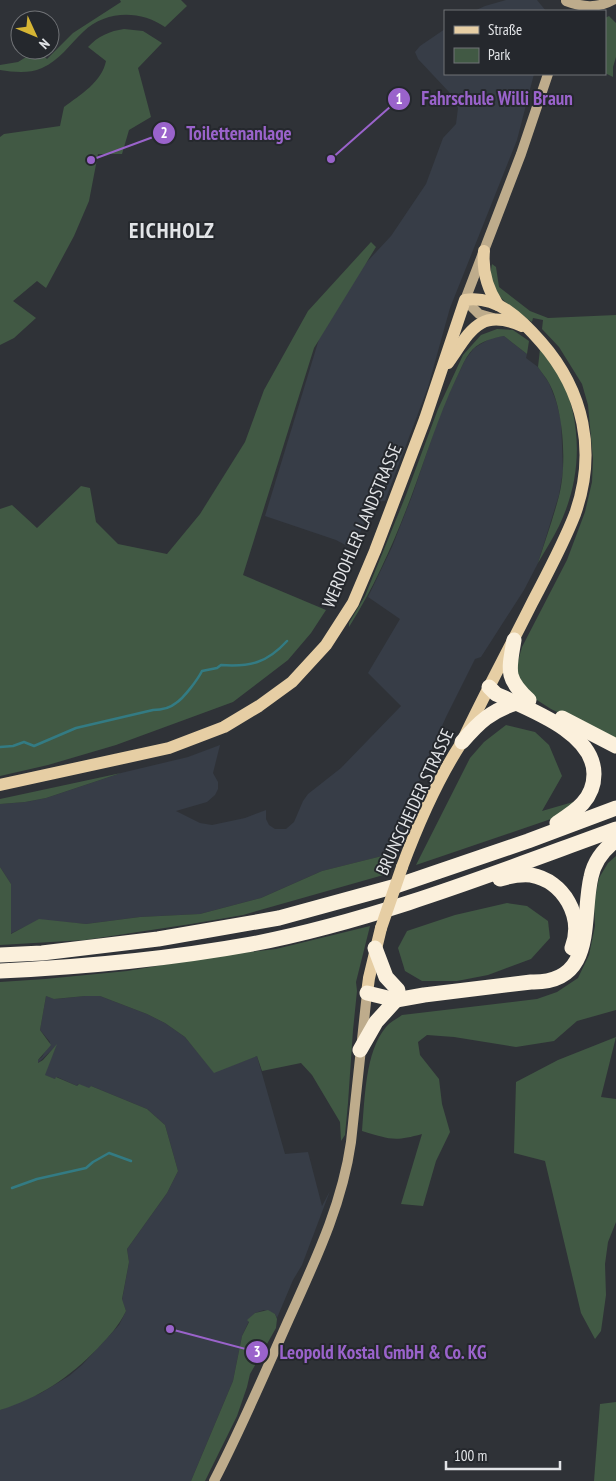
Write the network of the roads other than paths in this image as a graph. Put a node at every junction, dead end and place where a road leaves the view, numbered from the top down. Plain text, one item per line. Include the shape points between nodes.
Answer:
1 (614, 0) edge
2 (565, 4) edge
3 (601, 10) edge
4 (548, 75) edge
5 (484, 250) junction
6 (465, 300) junction
7 (498, 305) junction
8 (493, 318) junction
9 (528, 329) junction
10 (438, 377) junction
11 (514, 640) junction
12 (491, 682) junction
13 (523, 702) junction
14 (462, 742) junction
15 (616, 746) edge
16 (0, 785) edge
17 (616, 808) edge
18 (616, 829) edge
19 (616, 840) edge
20 (528, 841) junction
21 (431, 896) junction
22 (376, 948) junction
23 (0, 955) edge
24 (0, 971) edge
25 (531, 982) junction
26 (367, 993) junction
27 (397, 995) junction
28 (360, 1050) junction
29 (214, 1481) edge

1 - 2 main road via 588,6
1 - 3 main road
4 - 5 main road
5 - 6 main road
5 - 7 main road via 486,279
6 - 7 main road, BRUNSCHEIDER STRASSE via 483,300
6 - 8 main road, BRUNSCHEIDER STRASSE via 479,314
6 - 10 main road, WERDOHLER LANDSTRASSE
7 - 9 main road, BRUNSCHEIDER STRASSE
8 - 9 main road, BRUNSCHEIDER STRASSE
8 - 10 main road via 467,335
9 - 11 main road, BRUNSCHEIDER STRASSE via 557,361 571,384 583,422 585,455 582,488 575,514
10 - 16 main road, WERDOHLER LANDSTRASSE via 425,419 353,603 326,645 292,682 224,727 169,748
11 - 12 main road, BRUNSCHEIDER STRASSE
11 - 13 highway via 511,677
12 - 13 highway via 496,694
12 - 14 main road, BRUNSCHEIDER STRASSE
13 - 14 highway via 497,710
13 - 15 highway
13 - 20 highway via 580,740 588,751 594,771 593,785 585,803
14 - 22 main road, BRUNSCHEIDER STRASSE, bridge via 408,850 391,894
17 - 20 highway
18 - 21 highway
19 - 25 highway via 593,869 586,935 578,957 560,976 543,983
20 - 23 highway via 396,886 279,918 158,939
21 - 24 highway via 252,944 129,961
21 - 25 highway via 457,893 516,875 538,877 558,888 574,914 573,944 557,969
22 - 26 main road, BRUNSCHEIDER STRASSE
22 - 27 highway via 386,977
25 - 27 highway via 424,995
26 - 27 highway via 379,988
26 - 28 main road, BRUNSCHEIDER STRASSE
27 - 28 highway
28 - 29 main road, BRUNSCHEIDER STRASSE via 352,1142 337,1205 320,1251

